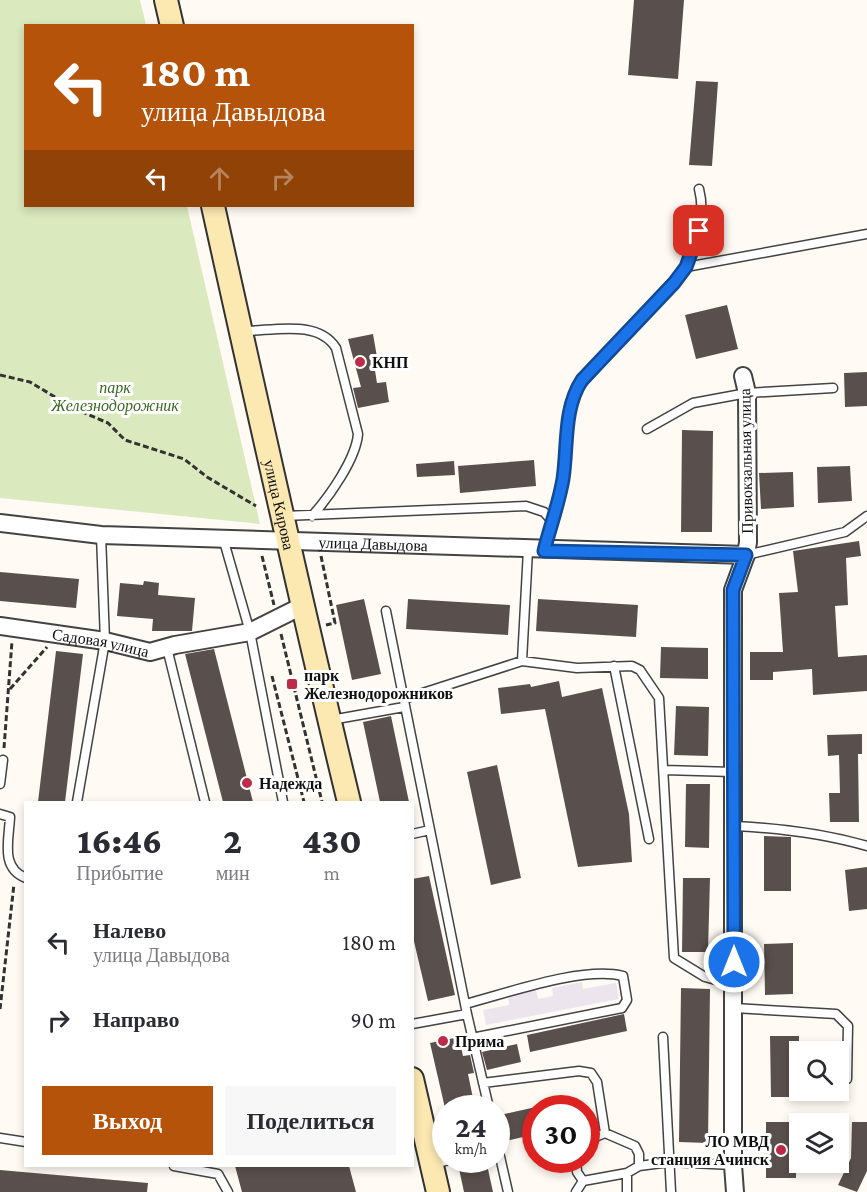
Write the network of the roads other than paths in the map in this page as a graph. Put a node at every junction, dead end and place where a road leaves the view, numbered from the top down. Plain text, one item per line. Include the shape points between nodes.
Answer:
1 (166, 0) edge
2 (172, 24) edge
3 (699, 189) dead end
4 (213, 207) edge
5 (867, 234) edge
6 (686, 267) junction
7 (241, 332) junction
8 (743, 376) dead end
9 (833, 388) dead end
10 (747, 393) junction
11 (647, 429) dead end
12 (284, 516) junction
13 (312, 516) junction
14 (867, 516) edge
15 (552, 521) junction
16 (0, 523) edge
17 (101, 535) junction
18 (223, 538) junction
19 (289, 540) junction
20 (536, 551) junction
21 (746, 555) junction
22 (302, 606) junction
23 (386, 611) dead end
24 (7, 627) edge
25 (250, 632) junction
26 (105, 641) junction
27 (168, 648) junction
28 (522, 661) junction
29 (614, 666) junction
30 (404, 703) junction
31 (329, 721) junction
32 (3, 760) road end
33 (664, 770) junction
34 (733, 772) junction
35 (0, 784) edge
36 (76, 801) edge
37 (205, 801) edge
38 (283, 801) edge
39 (349, 801) edge
40 (0, 814) edge
41 (733, 826) junction
42 (430, 830) junction
43 (414, 834) edge
44 (649, 839) dead end
45 (867, 846) edge
46 (24, 877) edge
47 (734, 985) junction
48 (465, 1004) junction
49 (734, 1008) junction
50 (467, 1014) junction
51 (414, 1024) edge
52 (663, 1037) dead end
53 (472, 1038) junction
54 (848, 1041) edge
55 (483, 1083) junction
56 (414, 1090) edge
57 (486, 1095) edge
58 (604, 1133) junction
59 (600, 1135) edge
60 (0, 1138) edge
61 (432, 1138) edge
62 (24, 1142) edge
63 (670, 1162) junction
64 (733, 1165) junction
65 (639, 1166) junction
66 (185, 1167) edge
67 (218, 1170) edge
68 (440, 1173) edge
69 (504, 1173) edge
70 (578, 1173) edge
71 (627, 1173) junction
72 (584, 1181) junction
73 (228, 1192) edge
74 (438, 1192) edge
75 (508, 1192) edge
76 (576, 1192) edge
77 (627, 1192) edge
78 (671, 1192) edge
79 (735, 1192) edge

1 - 2 main road
3 - 6 lane via 703,202 701,219
4 - 7 main road, улица Кирова
5 - 6 lane
6 - 15 lane via 574,391 563,477
7 - 12 main road, улица Кирова
7 - 13 lane via 311,329 330,338 336,348 358,434 357,444 329,495
8 - 10 street, Привокзальная улица
9 - 10 lane
10 - 11 lane via 693,403
10 - 21 street, Привокзальная улица
12 - 13 lane
12 - 19 main road, улица Кирова
13 - 15 lane via 526,506 544,512
14 - 21 lane via 845,532
15 - 20 lane
16 - 17 street, улица Давыдова
17 - 18 street, улица Давыдова
17 - 26 lane
18 - 19 street, улица Давыдова
18 - 25 lane
19 - 20 street, улица Давыдова
19 - 22 main road, улица Кирова
20 - 21 street, улица Давыдова
20 - 28 lane
21 - 34 street, Привокзальная улица via 733,590
22 - 25 street, Садовая улица
22 - 31 main road, улица Кирова
23 - 30 lane
24 - 26 street, Садовая улица
25 - 27 street, Садовая улица
25 - 38 lane
26 - 27 street, Садовая улица via 150,652
26 - 36 lane
27 - 37 lane
28 - 29 lane via 577,668
28 - 30 lane
29 - 33 lane via 640,669 659,698
29 - 44 lane
30 - 31 lane
30 - 42 lane
31 - 39 main road, улица Кирова
32 - 35 lane
33 - 34 lane
33 - 47 lane via 674,957 705,977
34 - 41 street, Привокзальная улица
40 - 46 lane via 10,817 9,864
41 - 45 lane via 787,828
41 - 47 street, Привокзальная улица
42 - 43 lane
42 - 48 lane
47 - 49 street, Привокзальная улица
48 - 50 lane
48 - 53 lane via 575,976 623,976 627,1000 622,1008
49 - 54 lane via 836,1014 848,1026
49 - 64 street, Привокзальная улица
50 - 51 lane
50 - 53 lane
52 - 63 lane
53 - 55 lane
55 - 57 lane
55 - 58 lane via 579,1071 591,1073 597,1082
56 - 61 main road
58 - 59 lane
58 - 65 lane via 635,1146
60 - 62 lane
63 - 64 lane
63 - 65 lane
63 - 78 lane
64 - 79 street, Привокзальная улица
65 - 71 lane
66 - 67 lane
67 - 73 lane
68 - 74 main road
69 - 75 lane
70 - 72 lane
71 - 72 lane
71 - 77 lane
72 - 76 lane

